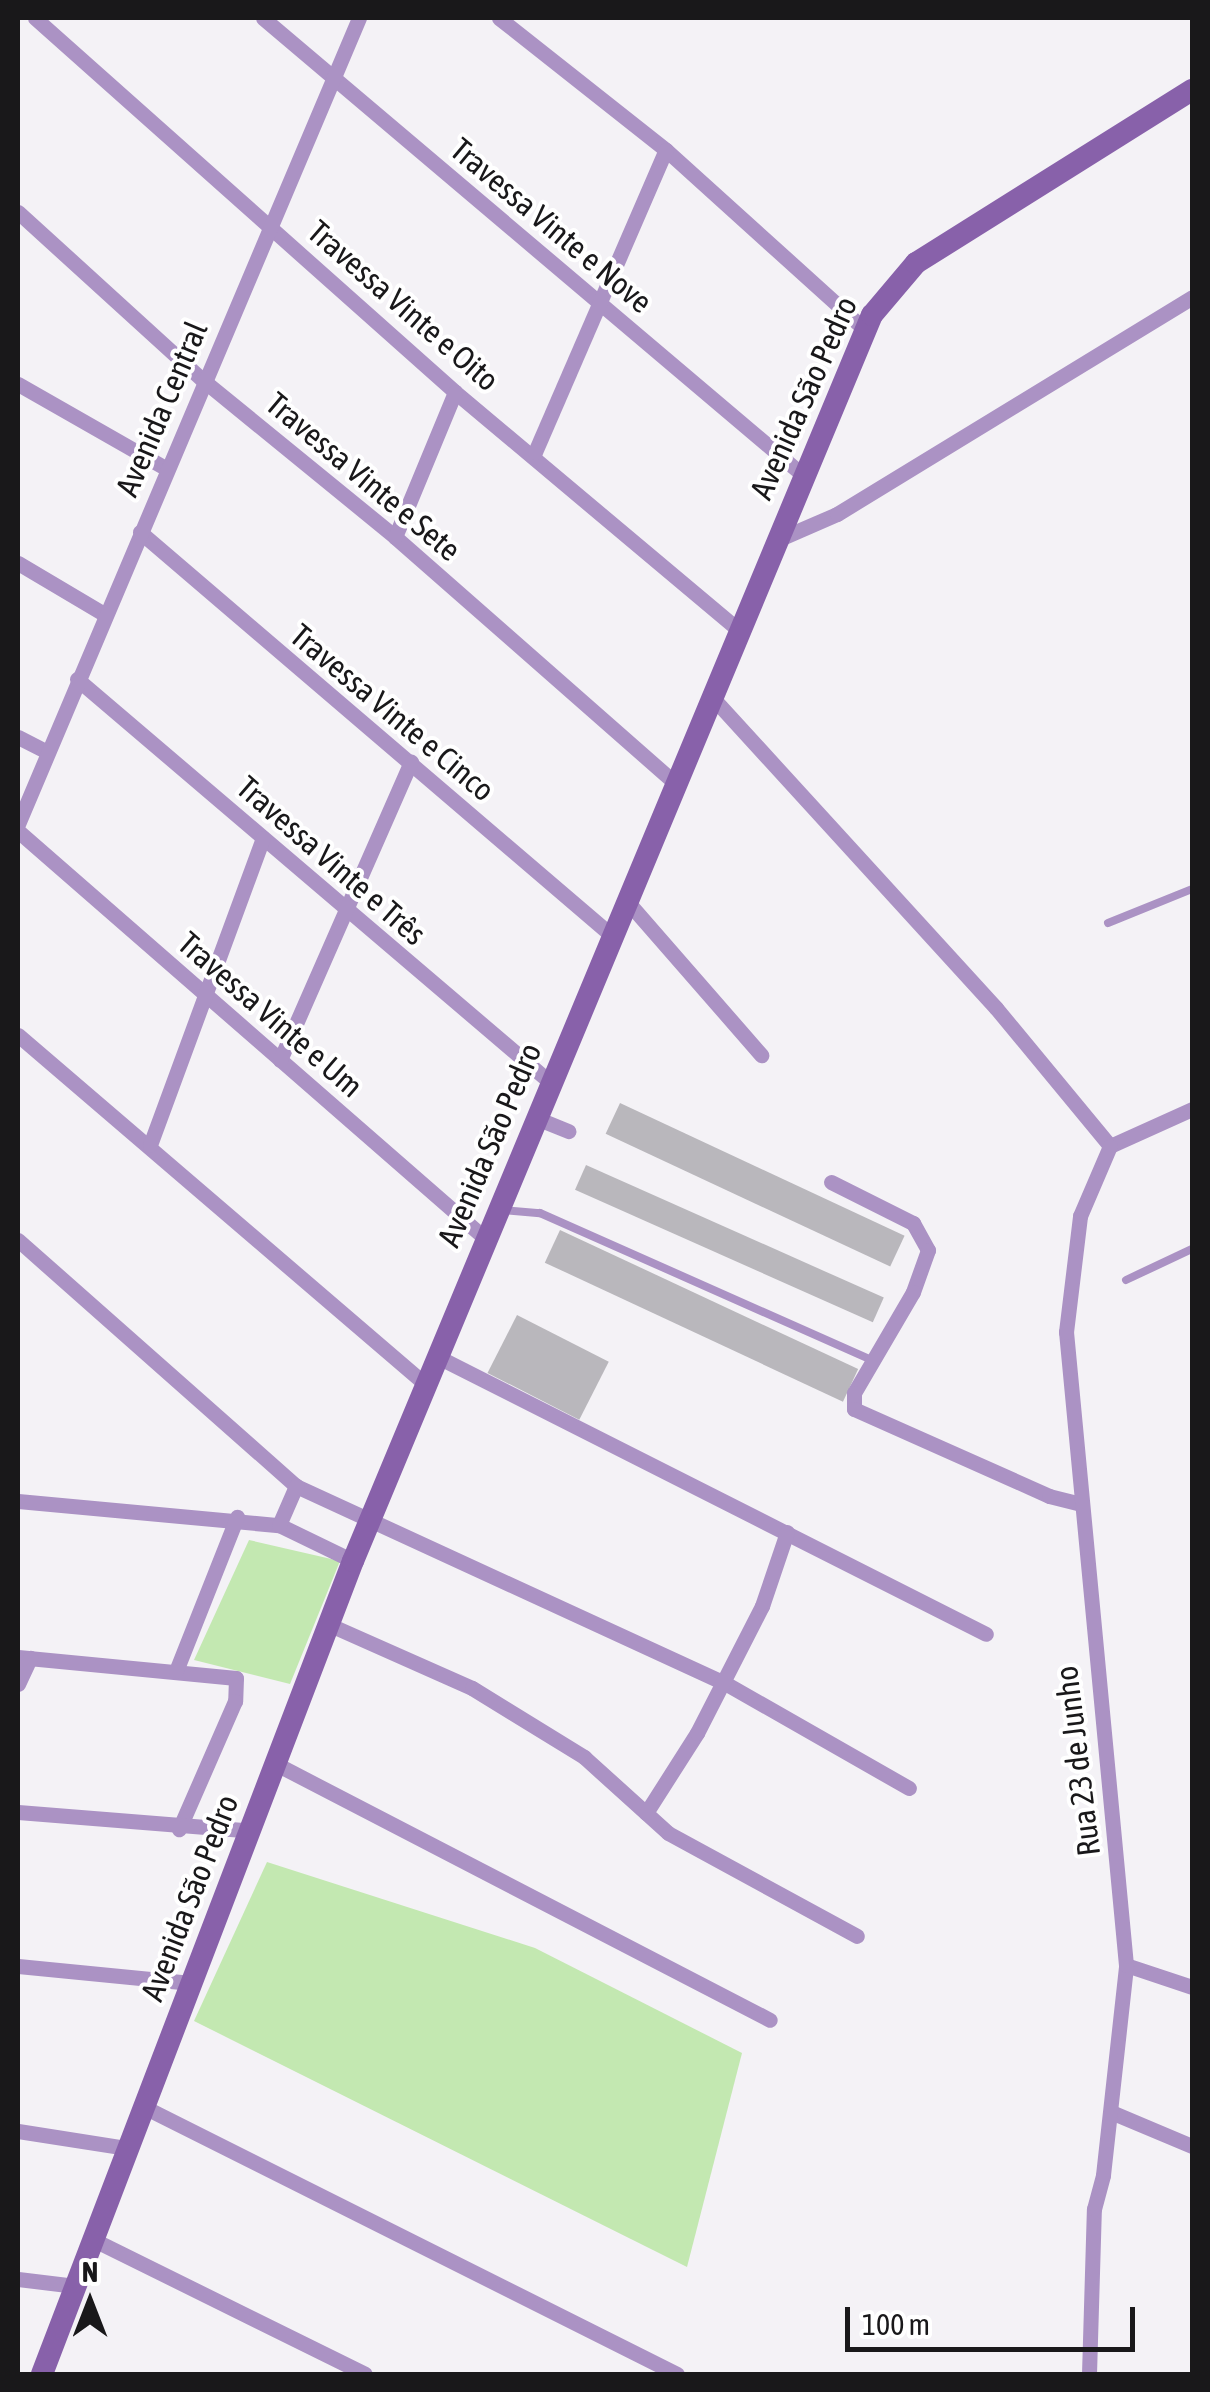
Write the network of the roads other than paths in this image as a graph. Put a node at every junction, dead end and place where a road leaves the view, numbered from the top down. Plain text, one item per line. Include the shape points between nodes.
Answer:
1 (35, 18) edge
2 (262, 18) edge
3 (359, 18) edge
4 (498, 18) edge
5 (330, 74) junction
6 (1192, 90) edge
7 (666, 150) junction
8 (18, 212) edge
9 (268, 224) junction
10 (1192, 297) edge
11 (604, 302) junction
12 (864, 329) junction
13 (204, 381) junction
14 (18, 384) edge
15 (455, 392) junction
16 (534, 452) junction
17 (165, 468) junction
18 (804, 476) junction
19 (140, 532) junction
20 (395, 537) junction
21 (777, 540) junction
22 (18, 563) edge
23 (104, 614) junction
24 (739, 630) junction
25 (77, 679) junction
26 (712, 697) junction
27 (18, 737) edge
28 (45, 752) junction
29 (411, 762) junction
30 (674, 782) junction
31 (18, 828) edge
32 (263, 838) junction
33 (1192, 890) edge
34 (626, 900) junction
35 (346, 910) junction
36 (1108, 923) dead end
37 (611, 935) junction
38 (205, 995) junction
39 (18, 1035) edge
40 (760, 1055) dead end
41 (280, 1060) junction
42 (551, 1083) junction
43 (1192, 1109) edge
44 (536, 1118) junction
45 (570, 1131) dead end
46 (150, 1146) junction
47 (1110, 1146) junction
48 (830, 1182) dead end
49 (499, 1209) junction
50 (18, 1240) edge
51 (487, 1240) junction
52 (1192, 1249) edge
53 (1126, 1280) dead end
54 (436, 1356) junction
55 (872, 1360) junction
56 (425, 1384) junction
57 (296, 1486) junction
58 (18, 1501) edge
59 (1082, 1504) junction
60 (237, 1517) junction
61 (371, 1521) junction
62 (280, 1524) junction
63 (787, 1532) junction
64 (353, 1560) junction
65 (330, 1625) junction
66 (986, 1634) dead end
67 (24, 1658) edge
68 (176, 1671) junction
69 (723, 1682) junction
70 (18, 1684) edge
71 (276, 1764) junction
72 (909, 1788) dead end
73 (18, 1812) edge
74 (646, 1813) junction
75 (179, 1829) junction
76 (252, 1830) junction
77 (857, 1936) dead end
78 (1126, 1965) junction
79 (18, 1966) edge
80 (191, 1983) junction
81 (1192, 1987) edge
82 (770, 2020) dead end
83 (144, 2106) junction
84 (1111, 2112) junction
85 (18, 2132) edge
86 (1192, 2146) edge
87 (126, 2148) junction
88 (94, 2240) junction
89 (18, 2279) edge
90 (76, 2286) junction
91 (45, 2374) edge
92 (365, 2374) edge
93 (677, 2374) edge
94 (1089, 2374) edge

1 - 9 street, Travessa Vinte e Oito
2 - 5 street, Travessa Vinte e Nove
3 - 5 street, Avenida Central
4 - 7 street
5 - 9 street, Avenida Central
5 - 11 street, Travessa Vinte e Nove
6 - 12 main road, Avenida São Pedro via 916,263 884,295
7 - 11 street
7 - 12 street
8 - 13 street, Travessa Vinte e Sete
9 - 13 street, Avenida Central
9 - 15 street, Travessa Vinte e Oito
10 - 21 street via 838,514
11 - 16 street
11 - 18 street, Travessa Vinte e Nove
12 - 18 main road, Avenida São Pedro
13 - 17 street, Avenida Central
13 - 20 street, Travessa Vinte e Sete
14 - 17 street
15 - 16 street, Travessa Vinte e Oito
15 - 20 street
16 - 24 street, Travessa Vinte e Oito
17 - 19 street, Avenida Central
18 - 21 main road, Avenida São Pedro
19 - 23 street, Avenida Central
19 - 29 street, Travessa Vinte e Cinco
20 - 30 street, Travessa Vinte e Sete
21 - 24 main road, Avenida São Pedro
22 - 23 street
23 - 25 street, Avenida Central
24 - 26 main road, Avenida São Pedro
25 - 28 street, Avenida Central
25 - 32 street, Travessa Vinte e Três
26 - 30 main road, Avenida São Pedro
26 - 47 street via 996,1008
27 - 28 street
28 - 31 street, Avenida Central
29 - 35 street
29 - 37 street, Travessa Vinte e Cinco
30 - 34 main road, Avenida São Pedro
31 - 38 street, Travessa Vinte e Um
32 - 35 street, Travessa Vinte e Três
32 - 38 street
33 - 36 lane
34 - 37 main road, Avenida São Pedro
34 - 40 street
35 - 41 street
35 - 42 street, Travessa Vinte e Três
37 - 42 main road, Avenida São Pedro
38 - 41 street, Travessa Vinte e Um
38 - 46 street
39 - 46 street
41 - 51 street, Travessa Vinte e Um
42 - 44 main road, Avenida São Pedro
43 - 47 street
44 - 45 street
44 - 49 main road, Avenida São Pedro
46 - 56 street
47 - 59 street, Rua 23 de Junho via 1080,1216 1069,1275 1066,1358
48 - 55 street via 912,1223 928,1250 913,1292
49 - 51 main road, Avenida São Pedro
49 - 55 lane via 540,1213
50 - 57 street
51 - 54 main road, Avenida São Pedro
52 - 53 lane
54 - 56 main road, Avenida São Pedro
54 - 63 street
55 - 59 street via 852,1401 858,1412 1048,1496
56 - 61 main road, Avenida São Pedro
57 - 61 street
57 - 62 street
58 - 60 street
59 - 78 street, Rua 23 de Junho
60 - 62 street
60 - 68 street
61 - 64 main road, Avenida São Pedro
61 - 69 street
62 - 64 street
63 - 66 street
63 - 69 street via 762,1606
64 - 65 main road, Avenida São Pedro
65 - 71 main road, Avenida São Pedro
65 - 74 street via 472,1688 584,1757
67 - 68 street
67 - 70 street
68 - 75 street via 230,1675 239,1685
69 - 72 street
69 - 74 street
71 - 76 main road, Avenida São Pedro
71 - 82 street
73 - 75 street
74 - 77 street via 688,1846
75 - 76 street
76 - 80 main road, Avenida São Pedro
78 - 81 street
78 - 84 street, Rua 23 de Junho
79 - 80 street
80 - 83 main road, Avenida São Pedro
83 - 87 main road, Avenida São Pedro
83 - 93 street
84 - 86 street
84 - 94 street, Rua 23 de Junho via 1094,2208
85 - 87 street
87 - 88 main road, Avenida São Pedro
88 - 90 main road, Avenida São Pedro
88 - 92 street
89 - 90 street
90 - 91 main road, Avenida São Pedro

